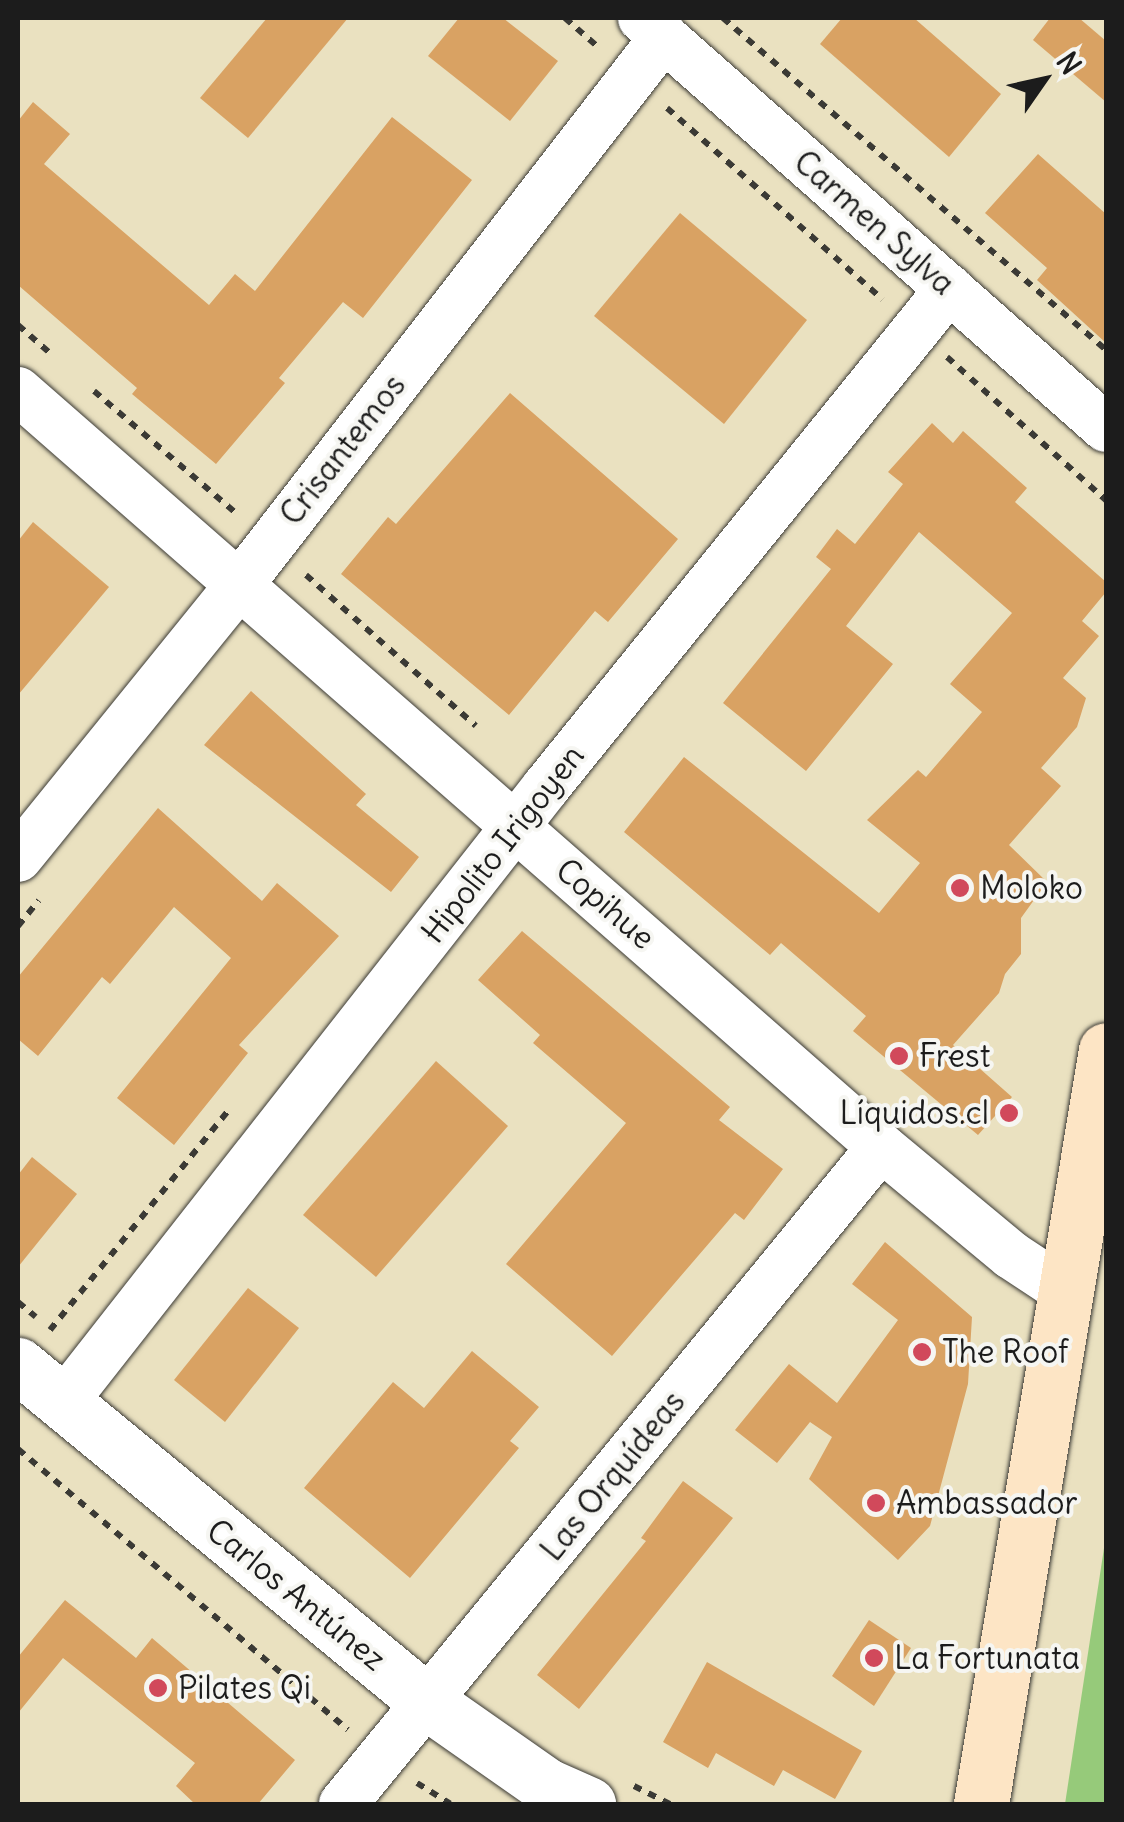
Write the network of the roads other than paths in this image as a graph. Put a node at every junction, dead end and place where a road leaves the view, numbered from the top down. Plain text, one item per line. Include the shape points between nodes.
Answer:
1 (653, 27) edge
2 (949, 289) junction
3 (18, 391) edge
4 (1106, 428) edge
5 (240, 584) junction
6 (516, 826) junction
7 (18, 858) edge
8 (1106, 1050) edge
9 (881, 1147) junction
10 (1064, 1290) junction
11 (18, 1365) edge
12 (63, 1404) junction
13 (427, 1702) junction
14 (343, 1804) edge
15 (588, 1804) edge
16 (981, 1804) edge

1 - 2 street, Carmen Sylva
1 - 5 street, Crisantemos
2 - 4 street, Carmen Sylva
2 - 6 street, Hipolito Irigoyen
3 - 5 street, Copihue
5 - 6 street, Copihue
5 - 7 street, Crisantemos
6 - 9 street, Copihue
6 - 12 street, Hipolito Irigoyen
8 - 10 main road
9 - 10 street, Copihue
9 - 13 street, Las Orquídeas
10 - 16 main road
11 - 12 street, Carlos Antúnez
12 - 13 street, Carlos Antúnez
13 - 14 street, Las Orquídeas
13 - 15 street, Carlos Antúnez via 547,1786

